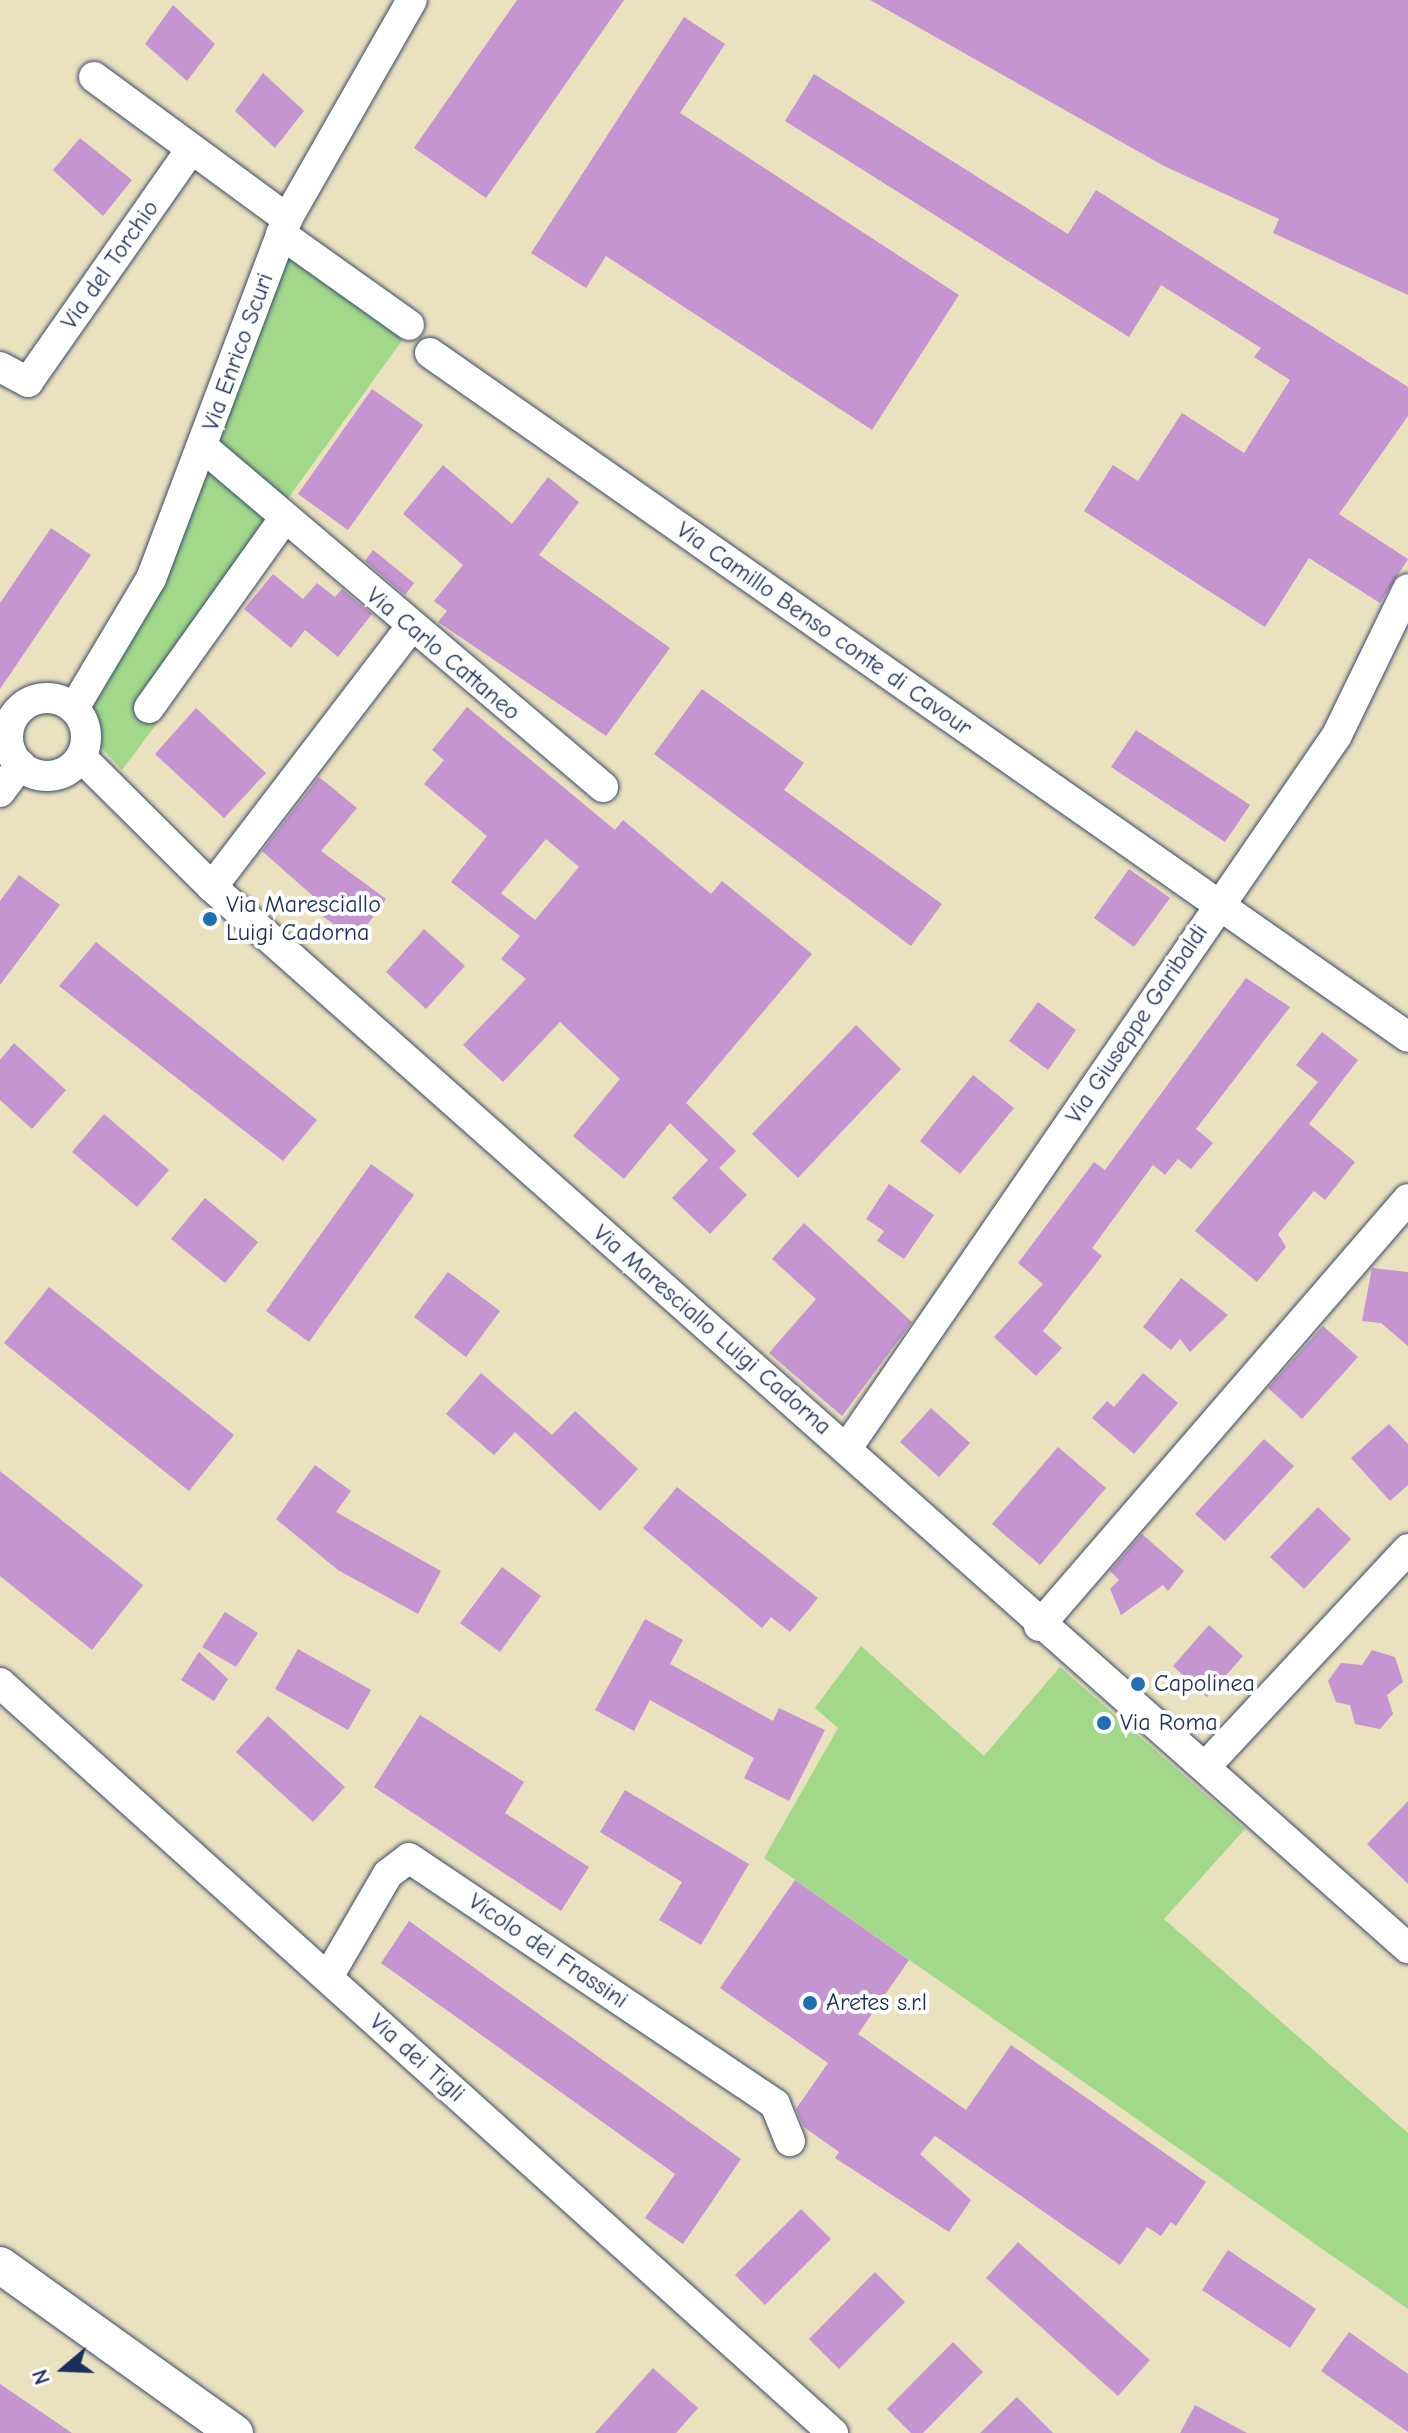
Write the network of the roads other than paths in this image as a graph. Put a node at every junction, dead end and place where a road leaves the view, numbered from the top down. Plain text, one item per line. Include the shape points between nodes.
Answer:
1 (412, 0) edge
2 (94, 77) dead end
3 (191, 149) junction
4 (284, 226) junction
5 (409, 325) dead end
6 (430, 353) dead end
7 (0, 367) edge
8 (203, 447) junction
9 (285, 517) junction
10 (1408, 589) edge
11 (409, 629) junction
12 (10, 702) edge
13 (74, 708) junction
14 (149, 708) dead end
15 (81, 757) junction
16 (20, 765) junction
17 (603, 787) dead end
18 (0, 792) edge
19 (212, 887) junction
20 (1217, 905) junction
21 (1408, 1037) edge
22 (1408, 1199) edge
23 (847, 1448) junction
24 (1408, 1549) edge
25 (1039, 1626) junction
26 (0, 1683) edge
27 (1205, 1767) junction
28 (1408, 1948) edge
29 (328, 1977) junction
30 (790, 2141) dead end
31 (0, 2265) edge
32 (235, 2433) edge
33 (833, 2433) edge

1 - 4 street, Via Enrico Scuri
2 - 3 street
3 - 4 street
3 - 7 street, Via del Torchio via 28,382
4 - 5 street
4 - 8 street, Via Enrico Scuri
6 - 20 street, Via Camillo Benso conte di Cavour
8 - 9 street, Via Carlo Cattaneo
8 - 13 street, Via Enrico Scuri via 151,579
9 - 11 street, Via Carlo Cattaneo
9 - 14 street
10 - 20 street, Via Giuseppe Garibaldi via 1337,735
11 - 17 street, Via Carlo Cattaneo
11 - 19 street
12 - 13 street via 53,698
12 - 16 street via 8,733
13 - 15 street via 86,730
15 - 16 street via 47,776
15 - 19 street, Via Maresciallo Luigi Cadorna
16 - 18 street
19 - 23 street, Via Maresciallo Luigi Cadorna
20 - 21 street, Via Camillo Benso conte di Cavour
20 - 23 street, Via Giuseppe Garibaldi
22 - 25 street
23 - 25 street
24 - 27 street
25 - 27 street
26 - 29 street, Via dei Tigli
27 - 28 street
29 - 30 street, Vicolo dei Frassini via 388,1874 409,1858 775,2104
29 - 33 street, Via dei Tigli
31 - 32 street

